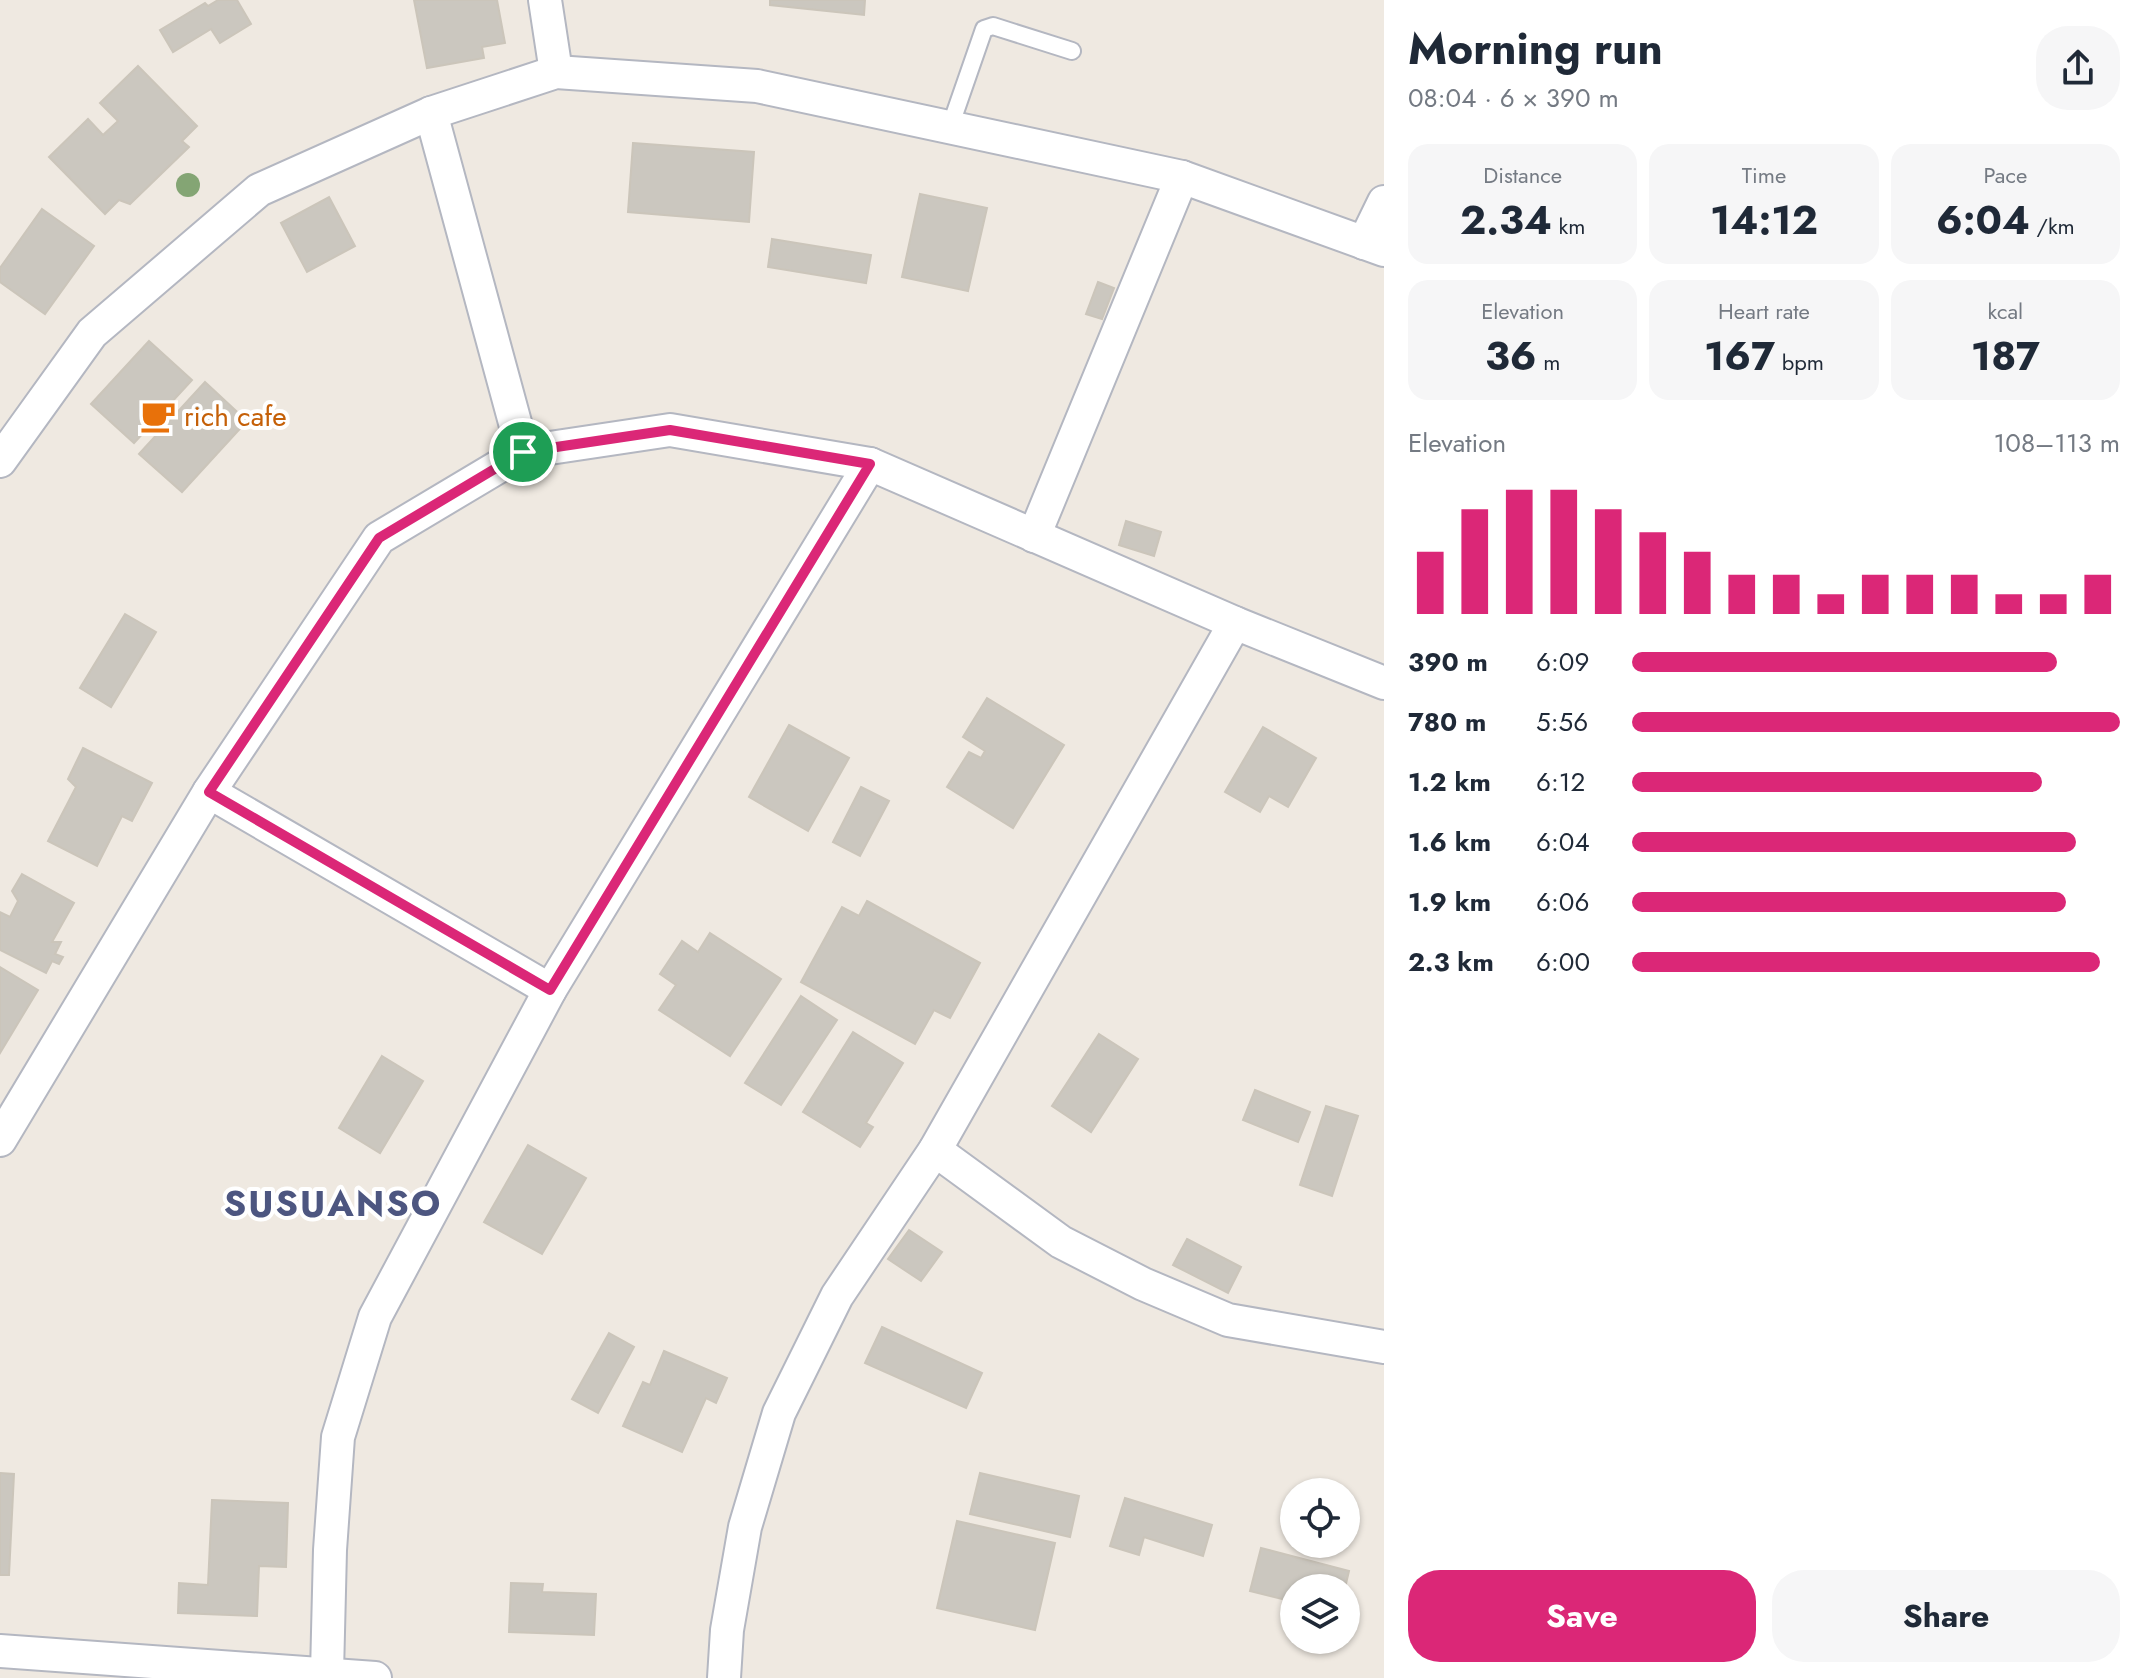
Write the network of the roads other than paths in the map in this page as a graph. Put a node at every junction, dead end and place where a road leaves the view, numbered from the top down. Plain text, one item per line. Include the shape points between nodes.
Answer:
1 (545, 0) edge
2 (1072, 51) dead end
3 (556, 72) junction
4 (431, 113) junction
5 (950, 127) junction
6 (1182, 177) junction
7 (1384, 202) edge
8 (1374, 247) edge
9 (523, 452) junction
10 (0, 461) edge
11 (870, 464) junction
12 (1034, 536) junction
13 (1235, 623) junction
14 (1384, 683) edge
15 (209, 792) junction
16 (550, 990) junction
17 (0, 1140) edge
18 (935, 1150) junction
19 (1384, 1347) edge
20 (0, 1651) edge
21 (327, 1673) junction
22 (375, 1678) edge
23 (724, 1678) edge

1 - 3 street
2 - 5 lane via 993,26 984,29
3 - 4 street
3 - 5 street via 757,86
4 - 9 street
4 - 10 street via 259,190 92,333
5 - 6 street
6 - 8 street
6 - 12 street
7 - 8 street
9 - 11 street via 670,430
9 - 15 street via 379,538
11 - 12 street
11 - 16 street
12 - 13 street
13 - 14 street
13 - 18 street
15 - 16 street
15 - 17 street
16 - 21 street via 375,1317 338,1437
18 - 19 street via 1061,1242 1143,1284 1228,1320
18 - 23 street via 837,1296 779,1413 745,1527
20 - 21 street
21 - 22 street

